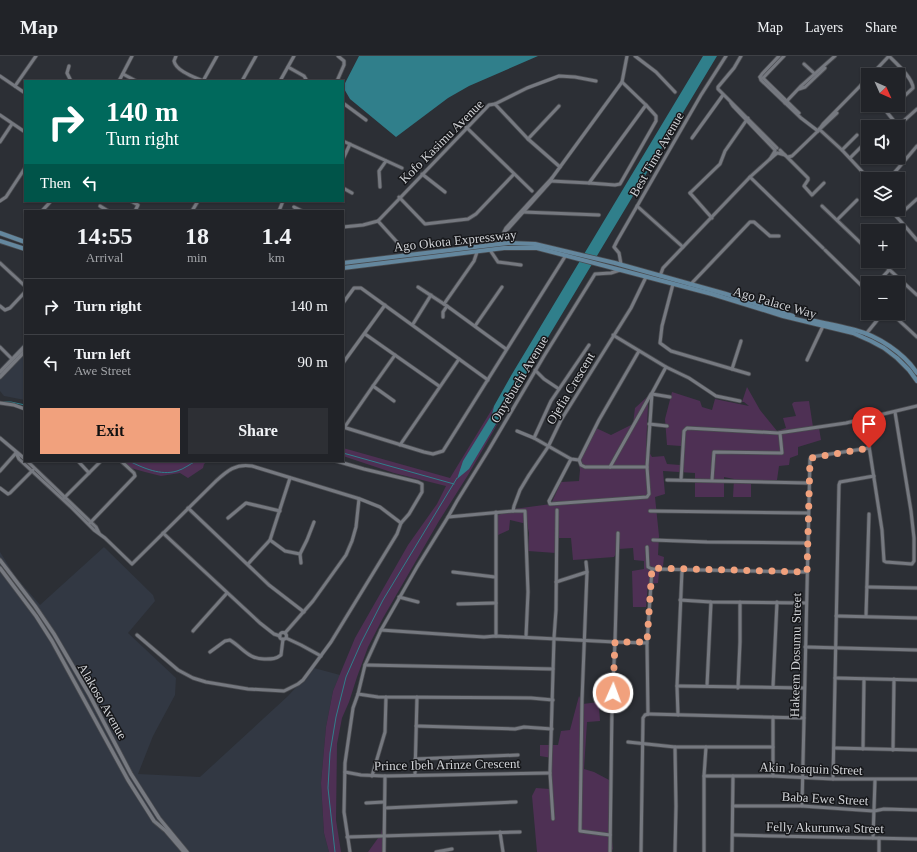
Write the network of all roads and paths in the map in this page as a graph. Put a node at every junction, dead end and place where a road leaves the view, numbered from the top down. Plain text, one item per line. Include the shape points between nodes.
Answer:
1 (36, 56) edge
2 (132, 56) edge
3 (176, 56) edge
4 (217, 56) edge
5 (256, 56) edge
6 (294, 56) edge
7 (341, 56) edge
8 (627, 56) edge
9 (635, 56) edge
10 (726, 56) edge
11 (741, 56) edge
12 (780, 56) edge
13 (784, 56) edge
14 (836, 56) edge
15 (889, 57) edge
16 (804, 64) dead end
17 (773, 65) junction
18 (69, 66) dead end
19 (288, 66) junction
20 (879, 68) edge
21 (900, 68) edge
22 (123, 74) junction
23 (815, 74) junction
24 (905, 74) edge
25 (0, 76) edge
26 (70, 80) edge
27 (120, 80) edge
28 (134, 80) edge
29 (201, 80) edge
30 (204, 80) edge
31 (243, 80) edge
32 (281, 80) edge
33 (306, 80) edge
34 (337, 80) edge
35 (596, 81) dead end
36 (622, 82) junction
37 (15, 86) junction
38 (861, 86) edge
39 (799, 89) junction
40 (24, 92) edge
41 (675, 92) dead end
42 (723, 95) junction
43 (905, 95) edge
44 (786, 102) junction
45 (344, 104) edge
46 (495, 104) junction
47 (646, 105) junction
48 (560, 106) dead end
49 (917, 109) edge
50 (887, 112) edge
51 (0, 115) edge
52 (747, 119) junction
53 (366, 120) dead end
54 (894, 120) edge
55 (904, 120) edge
56 (12, 124) junction
57 (466, 127) junction
58 (818, 130) junction
59 (24, 131) edge
60 (857, 135) dead end
61 (692, 138) dead end
62 (528, 139) junction
63 (344, 141) edge
64 (0, 142) edge
65 (350, 144) junction
66 (917, 146) edge
67 (861, 147) edge
68 (842, 150) junction
69 (777, 151) junction
70 (787, 156) junction
71 (344, 157) edge
72 (850, 158) junction
73 (386, 161) junction
74 (560, 167) junction
75 (402, 168) dead end
76 (24, 171) edge
77 (863, 172) edge
78 (895, 172) edge
79 (422, 174) junction
80 (514, 174) junction
81 (750, 177) junction
82 (551, 180) junction
83 (824, 183) dead end
84 (589, 184) junction
85 (380, 187) dead end
86 (344, 189) edge
87 (532, 191) dead end
88 (445, 192) dead end
89 (352, 193) dead end
90 (399, 197) junction
91 (917, 199) edge
92 (857, 200) dead end
93 (0, 201) edge
94 (50, 202) edge
95 (133, 202) edge
96 (100, 206) dead end
97 (637, 206) junction
98 (822, 206) dead end
99 (294, 207) dead end
100 (43, 210) edge
101 (106, 210) edge
102 (136, 210) edge
103 (300, 210) edge
104 (523, 212) junction
105 (599, 215) dead end
106 (897, 217) joint
107 (712, 218) junction
108 (837, 220) junction
109 (378, 221) junction
110 (344, 227) edge
111 (0, 233) edge
112 (779, 236) dead end
113 (917, 240) edge
114 (0, 241) edge
115 (24, 242) edge
116 (861, 243) edge
117 (498, 244) junction
118 (683, 247) junction
119 (24, 249) edge
120 (490, 250) junction
121 (558, 251) junction
122 (477, 252) junction
123 (574, 255) junction
124 (407, 256) junction
125 (566, 256) junction
126 (0, 263) edge
127 (615, 263) joint
128 (344, 264) edge
129 (621, 264) junction
130 (521, 265) dead end
131 (344, 268) edge
132 (613, 268) joint
133 (620, 270) junction
134 (889, 270) joint
135 (660, 276) junction
136 (883, 276) edge
137 (646, 277) junction
138 (673, 284) junction
139 (24, 285) edge
140 (690, 285) junction
141 (861, 285) edge
142 (418, 287) dead end
143 (502, 287) dead end
144 (24, 293) edge
145 (431, 295) junction
146 (917, 295) edge
147 (344, 302) edge
148 (385, 305) junction
149 (445, 305) junction
150 (0, 306) edge
151 (443, 318) dead end
152 (877, 320) edge
153 (899, 320) edge
154 (412, 324) junction
155 (475, 326) junction
156 (822, 326) junction
157 (365, 334) junction
158 (866, 334) junction
159 (614, 335) junction
160 (917, 337) edge
161 (741, 341) dead end
162 (589, 345) dead end
163 (0, 347) edge
164 (24, 347) edge
165 (506, 349) junction
166 (639, 351) junction
167 (24, 352) edge
168 (395, 355) junction
169 (12, 359) junction
170 (459, 359) junction
171 (807, 360) dead end
172 (344, 362) edge
173 (666, 367) junction
174 (732, 369) junction
175 (536, 370) junction
176 (0, 372) edge
177 (917, 373) edge
178 (749, 374) dead end
179 (0, 377) edge
180 (488, 380) junction
181 (917, 381) edge
182 (373, 386) junction
183 (439, 386) junction
184 (559, 389) junction
185 (652, 393) junction
186 (670, 397) dead end
187 (394, 401) dead end
188 (740, 401) dead end
189 (0, 403) edge
190 (917, 406) edge
191 (24, 409) edge
192 (895, 412) junction
193 (865, 420) junction
194 (649, 424) junction
195 (667, 426) dead end
196 (344, 427) edge
197 (517, 431) dead end
198 (780, 433) junction
199 (0, 438) edge
200 (534, 438) junction
201 (400, 445) junction
202 (548, 447) junction
203 (869, 448) junction
204 (16, 452) junction
205 (24, 458) edge
206 (571, 460) junction
207 (579, 460) junction
208 (27, 462) edge
209 (79, 462) edge
210 (100, 462) edge
211 (122, 462) edge
212 (340, 462) edge
213 (610, 466) junction
214 (647, 466) junction
215 (33, 470) junction
216 (0, 471) edge
217 (89, 473) junction
218 (874, 476) junction
219 (290, 478) junction
220 (668, 480) dead end
221 (681, 480) junction
222 (712, 480) junction
223 (808, 483) junction
224 (0, 488) edge
225 (64, 499) junction
226 (359, 499) junction
227 (188, 508) junction
228 (513, 509) junction
229 (557, 510) dead end
230 (280, 511) junction
231 (650, 511) dead end
232 (496, 512) junction
233 (808, 513) junction
234 (868, 514) dead end
235 (448, 517) junction
236 (228, 518) dead end
237 (314, 522) dead end
238 (89, 523) junction
239 (401, 523) junction
240 (163, 533) junction
241 (618, 533) dead end
242 (915, 538) edge
243 (270, 540) junction
244 (653, 540) dead end
245 (807, 543) junction
246 (647, 547) dead end
247 (300, 554) junction
248 (0, 560) edge
249 (586, 562) dead end
250 (301, 563) dead end
251 (248, 564) junction
252 (0, 568) edge
253 (652, 568) junction
254 (682, 570) junction
255 (453, 572) dead end
256 (587, 572) junction
257 (807, 572) junction
258 (496, 577) junction
259 (556, 582) junction
260 (867, 588) junction
261 (917, 588) edge
262 (227, 593) junction
263 (400, 597) junction
264 (680, 600) junction
265 (418, 602) dead end
266 (711, 602) junction
267 (740, 602) junction
268 (777, 602) junction
269 (496, 603) junction
270 (806, 603) junction
271 (458, 604) dead end
272 (304, 612) junction
273 (836, 616) junction
274 (866, 616) junction
275 (917, 618) edge
276 (381, 630) junction
277 (193, 631) dead end
278 (285, 633) junction
279 (137, 635) dead end
280 (280, 636) junction
281 (496, 636) junction
282 (526, 637) junction
283 (284, 638) junction
284 (554, 638) junction
285 (584, 641) junction
286 (615, 642) junction
287 (647, 642) junction
288 (805, 647) junction
289 (835, 648) junction
290 (917, 650) edge
291 (210, 652) dead end
292 (321, 656) junction
293 (365, 664) junction
294 (71, 665) junction
295 (67, 668) junction
296 (553, 669) junction
297 (835, 678) junction
298 (864, 678) junction
299 (894, 679) junction
300 (917, 680) edge
301 (677, 686) junction
302 (707, 686) junction
303 (773, 687) junction
304 (738, 688) junction
305 (804, 688) junction
306 (358, 694) junction
307 (386, 696) junction
308 (417, 697) junction
309 (552, 700) junction
310 (648, 714) junction
311 (678, 715) junction
312 (773, 717) junction
313 (804, 718) junction
314 (105, 725) junction
315 (416, 726) junction
316 (101, 728) junction
317 (552, 729) junction
318 (628, 742) dead end
319 (642, 744) junction
320 (675, 747) junction
321 (706, 747) junction
322 (773, 748) junction
323 (834, 748) junction
324 (863, 749) junction
325 (893, 750) junction
326 (917, 750) edge
327 (518, 755) dead end
328 (415, 758) junction
329 (345, 772) junction
330 (550, 773) junction
331 (415, 775) junction
332 (372, 776) junction
333 (385, 776) junction
334 (704, 776) junction
335 (733, 776) junction
336 (773, 776) junction
337 (802, 778) junction
338 (833, 779) junction
339 (875, 780) junction
340 (917, 780) edge
341 (384, 802) junction
342 (516, 802) dead end
343 (366, 803) dead end
344 (733, 806) junction
345 (802, 806) junction
346 (385, 808) junction
347 (917, 810) edge
348 (874, 811) junction
349 (159, 818) junction
350 (553, 819) dead end
351 (154, 821) junction
352 (500, 832) junction
353 (520, 832) dead end
354 (385, 835) junction
355 (610, 835) junction
356 (733, 836) junction
357 (347, 837) junction
358 (872, 838) junction
359 (880, 838) junction
360 (917, 839) edge
361 (452, 849) dead end
362 (184, 852) edge
363 (188, 852) edge
364 (350, 852) edge
365 (384, 852) edge
366 (436, 852) edge
367 (503, 852) edge
368 (610, 852) edge
369 (641, 852) edge
370 (674, 852) edge
371 (704, 852) edge
372 (732, 852) edge
373 (879, 852) edge

1 - 37 street
2 - 22 street
3 - 29 street via 174,65
4 - 30 street
5 - 31 street
6 - 19 street
7 - 34 street via 344,65
8 - 36 street
9 - 41 street via 656,72
10 - 97 street, Best Time Avenue
11 - 42 street via 718,87
12 - 17 street
13 - 17 street
14 - 23 street
14 - 39 street via 805,87
15 - 20 street
15 - 21 street
16 - 23 street
17 - 44 street via 762,74 761,80
18 - 26 street via 67,73
19 - 32 street
19 - 33 street
22 - 27 street
22 - 28 street
23 - 39 street
24 - 43 street via 914,86
25 - 37 street
35 - 46 street, Kofo Kasimu Avenue via 559,76
36 - 47 street
36 - 74 street
37 - 40 street
38 - 58 street
39 - 44 street
42 - 52 street
42 - 61 street
44 - 58 street
45 - 53 street
46 - 57 street, Kofo Kasimu Avenue via 489,105
46 - 62 street
47 - 84 street
47 - 84 street via 656,116 656,121 620,184
48 - 62 street
49 - 55 street
50 - 54 street
51 - 56 street
52 - 69 street
52 - 107 street via 720,164 690,193
56 - 59 street
56 - 64 street
57 - 79 street, Kofo Kasimu Avenue
57 - 80 street
58 - 68 street
58 - 70 street via 792,156
60 - 68 street
62 - 74 street
63 - 65 street
65 - 71 street
65 - 73 street
66 - 78 street
67 - 72 street
68 - 72 street
69 - 70 street
69 - 81 street
70 - 83 street via 808,178 804,186 812,195
72 - 77 street
73 - 75 street
73 - 85 street via 379,171
74 - 82 street
76 - 93 street via 6,197
79 - 88 street
79 - 90 street, Kofo Kasimu Avenue
80 - 87 street
80 - 90 street via 476,214 468,219 425,224
81 - 107 street
81 - 141 street
82 - 84 street
82 - 104 street
86 - 89 street
90 - 109 street, Kofo Kasimu Avenue
91 - 106 street
92 - 108 street
94 - 100 street
95 - 102 street via 138,205
96 - 101 street
97 - 118 street
97 - 129 street, Best Time Avenue via 614,247
98 - 108 street
99 - 103 street
104 - 105 street
104 - 117 street via 505,231
106 - 113 street
107 - 118 street
108 - 116 street
109 - 110 street
109 - 124 street
111 - 115 main road
112 - 140 street via 770,236 754,222 750,222
114 - 119 main road
117 - 121 main road, Ago Okota Expressway via 527,243
117 - 124 main road, Ago Okota Expressway
118 - 135 street via 663,268
120 - 121 main road, Ago Okota Expressway via 538,248
120 - 122 main road, Ago Okota Expressway
120 - 130 street via 498,262
121 - 123 main road, Ago Okota Expressway
121 - 125 main road, Ago Okota Expressway
122 - 131 main road, Ago Okota Expressway
122 - 149 street via 474,262
123 - 125 main road, Ago Okota Expressway
123 - 127 main road, Ago Okota Expressway
123 - 132 main road, Ago Okota Expressway
124 - 128 main road, Ago Okota Expressway
125 - 165 street
126 - 139 street
127 - 129 main road, Ago Palace Way
129 - 135 main road, Ago Palace Way
132 - 133 main road, Ago Palace Way
133 - 137 main road, Ago Palace Way
133 - 175 street, Onyebuchi Avenue via 595,274
134 - 136 street
134 - 146 street
135 - 140 main road, Ago Palace Way
137 - 138 main road, Ago Palace Way
137 - 159 street, Ojefia Crescent
138 - 156 main road, Ago Palace Way
138 - 174 street via 660,343 671,351
140 - 158 main road, Ago Palace Way
142 - 145 street
143 - 155 street
144 - 150 street via 10,308 5,310
145 - 149 street
145 - 154 street
147 - 148 street via 351,291 361,288
148 - 154 street
148 - 157 street
149 - 151 street
149 - 155 street
152 - 158 street
153 - 160 street
154 - 170 street
155 - 165 street
156 - 171 street
156 - 181 main road, Ago Palace Way via 854,334 878,345 897,358
157 - 168 street
157 - 172 street
158 - 177 main road, Ago Palace Way via 900,355
159 - 166 street
159 - 202 street, Ojefia Crescent via 561,420
161 - 174 street
162 - 184 street
163 - 169 street
164 - 169 street
165 - 180 street
166 - 173 street
166 - 207 street
167 - 179 street
168 - 182 street
168 - 183 street
169 - 176 street
170 - 180 street
170 - 183 street
173 - 185 street
173 - 188 street via 719,397
174 - 178 street
175 - 184 street
175 - 235 street, Onyebuchi Avenue
180 - 201 street via 443,451 433,454
182 - 187 street
182 - 196 street
183 - 201 street
184 - 200 street
185 - 186 street
185 - 194 street
185 - 213 street
189 - 191 street via 14,404
190 - 192 street
192 - 193 street
192 - 242 street
193 - 198 street
193 - 203 street
194 - 195 street
194 - 214 street
196 - 201 street
197 - 200 street
198 - 221 street via 687,428 684,431
198 - 222 street via 782,453 714,452
199 - 204 street
200 - 202 street
202 - 206 street
202 - 228 street, Ojefia Crescent via 520,490
203 - 218 street
203 - 223 street, Hakeem Dosumu Street via 811,458
204 - 205 street
204 - 215 street via 19,459
204 - 216 street
206 - 207 street
206 - 214 street via 549,501 550,504 647,497
207 - 213 street via 585,467
208 - 215 street
209 - 217 street
210 - 217 street
211 - 238 street via 135,476
212 - 239 street via 422,484 422,492
213 - 214 street
215 - 224 street via 9,493
215 - 225 street
217 - 225 street
218 - 242 street via 884,561 914,563
218 - 273 street via 839,483
219 - 226 street
219 - 227 street via 248,466 236,466 224,473
219 - 230 street
220 - 221 street
221 - 222 street
222 - 223 street
223 - 233 street, Hakeem Dosumu Street
225 - 238 street
226 - 239 street via 380,507
226 - 272 street via 356,527 349,549
227 - 240 street
227 - 251 street
228 - 232 street
228 - 282 street via 525,511 528,592
229 - 259 street
230 - 236 street via 248,503
230 - 243 street
231 - 233 street
232 - 235 street
232 - 258 street
233 - 245 street, Hakeem Dosumu Street
234 - 260 street
235 - 263 street, Onyebuchi Avenue
237 - 247 street
238 - 240 street via 132,564
239 - 292 street via 398,534
240 - 262 street
241 - 286 street
243 - 247 street via 285,551
243 - 251 street
244 - 245 street
245 - 257 street, Hakeem Dosumu Street
246 - 253 street via 648,566
247 - 250 street
248 - 294 street, Alakoso Avenue via 45,621
249 - 256 street
251 - 272 street via 269,585
252 - 295 street, Alakoso Avenue via 36,616
253 - 254 street
253 - 287 street
254 - 257 street
254 - 264 street
255 - 258 street
256 - 259 street
256 - 285 street
257 - 270 street, Hakeem Dosumu Street
258 - 269 street
259 - 284 street
260 - 261 street
260 - 274 street
262 - 277 street
262 - 280 street via 260,623
263 - 265 street
263 - 276 street, Onyebuchi Avenue
264 - 266 street
264 - 301 street
266 - 267 street
266 - 302 street
267 - 268 street
267 - 304 street
268 - 270 street
268 - 303 street
269 - 271 street
269 - 281 street
270 - 288 street, Hakeem Dosumu Street
272 - 278 street
273 - 274 street
273 - 289 street
274 - 275 street
276 - 281 street
276 - 293 street, Onyebuchi Avenue
278 - 280 street via 281,633
278 - 283 street
279 - 292 street via 187,675 206,682 248,689 284,690 298,684
280 - 283 street via 281,639
281 - 282 street
282 - 284 street
283 - 291 street via 281,655 273,659 253,658 230,640 226,640
283 - 292 street via 301,644
284 - 285 street
284 - 296 street
285 - 286 street
285 - 355 street via 580,832
286 - 287 street
286 - 355 street
287 - 310 street
288 - 289 street
288 - 305 street, Hakeem Dosumu Street
289 - 290 street
289 - 297 street
293 - 296 street
293 - 306 street, Onyebuchi Avenue
294 - 295 street
294 - 314 street, Alakoso Avenue
295 - 316 street, Alakoso Avenue
296 - 309 street
297 - 298 street
297 - 323 street
298 - 299 street
298 - 324 street
299 - 300 street
299 - 325 street
301 - 302 street
301 - 311 street
302 - 304 street
303 - 304 street
303 - 305 street
305 - 313 street, Hakeem Dosumu Street
306 - 307 street
306 - 329 street, Onyebuchi Avenue via 353,708
307 - 308 street
307 - 332 street via 385,732
308 - 309 street
308 - 315 street
309 - 317 street
310 - 311 street
310 - 319 street via 643,716
311 - 312 street
312 - 313 street
312 - 322 street
313 - 337 street, Hakeem Dosumu Street
314 - 316 street
314 - 349 street, Alakoso Avenue via 131,774
315 - 317 street
315 - 328 street
316 - 351 street, Alakoso Avenue via 128,780
317 - 330 street
318 - 319 street
319 - 320 street
319 - 369 street
320 - 321 street
320 - 370 street
321 - 322 street
321 - 334 street
322 - 336 street
323 - 324 street
323 - 338 street
324 - 325 street
325 - 326 street
327 - 328 street
328 - 331 street
329 - 332 street, Prince Ibeh Arinze Crescent
329 - 357 street, Onyebuchi Avenue
330 - 331 street, Prince Ibeh Arinze Crescent
330 - 350 street
331 - 333 street, Prince Ibeh Arinze Crescent
332 - 333 street, Prince Ibeh Arinze Crescent
333 - 341 street
334 - 335 street, Akin Joaquin Street
334 - 371 street
335 - 336 street, Akin Joaquin Street
335 - 344 street
336 - 337 street, Akin Joaquin Street
337 - 338 street, Akin Joaquin Street
337 - 345 street, Hakeem Dosumu Street
338 - 339 street, Akin Joaquin Street
339 - 340 street, Akin Joaquin Street
339 - 348 street
341 - 343 street
341 - 346 street
342 - 346 street
344 - 345 street, Baba Ewe Street
344 - 356 street
345 - 348 street, Baba Ewe Street
346 - 354 street
347 - 348 street, Baba Ewe Street
348 - 358 street
349 - 351 street
349 - 363 street, Alakoso Avenue
351 - 362 street, Alakoso Avenue
352 - 353 street
352 - 354 street via 428,836
352 - 367 street
354 - 357 street via 367,838
354 - 365 street
355 - 368 street
356 - 358 street, Felly Akurunwa Street
356 - 372 street
357 - 364 street, Onyebuchi Avenue
358 - 359 street, Felly Akurunwa Street
359 - 360 street, Felly Akurunwa Street
359 - 373 street
361 - 366 street

